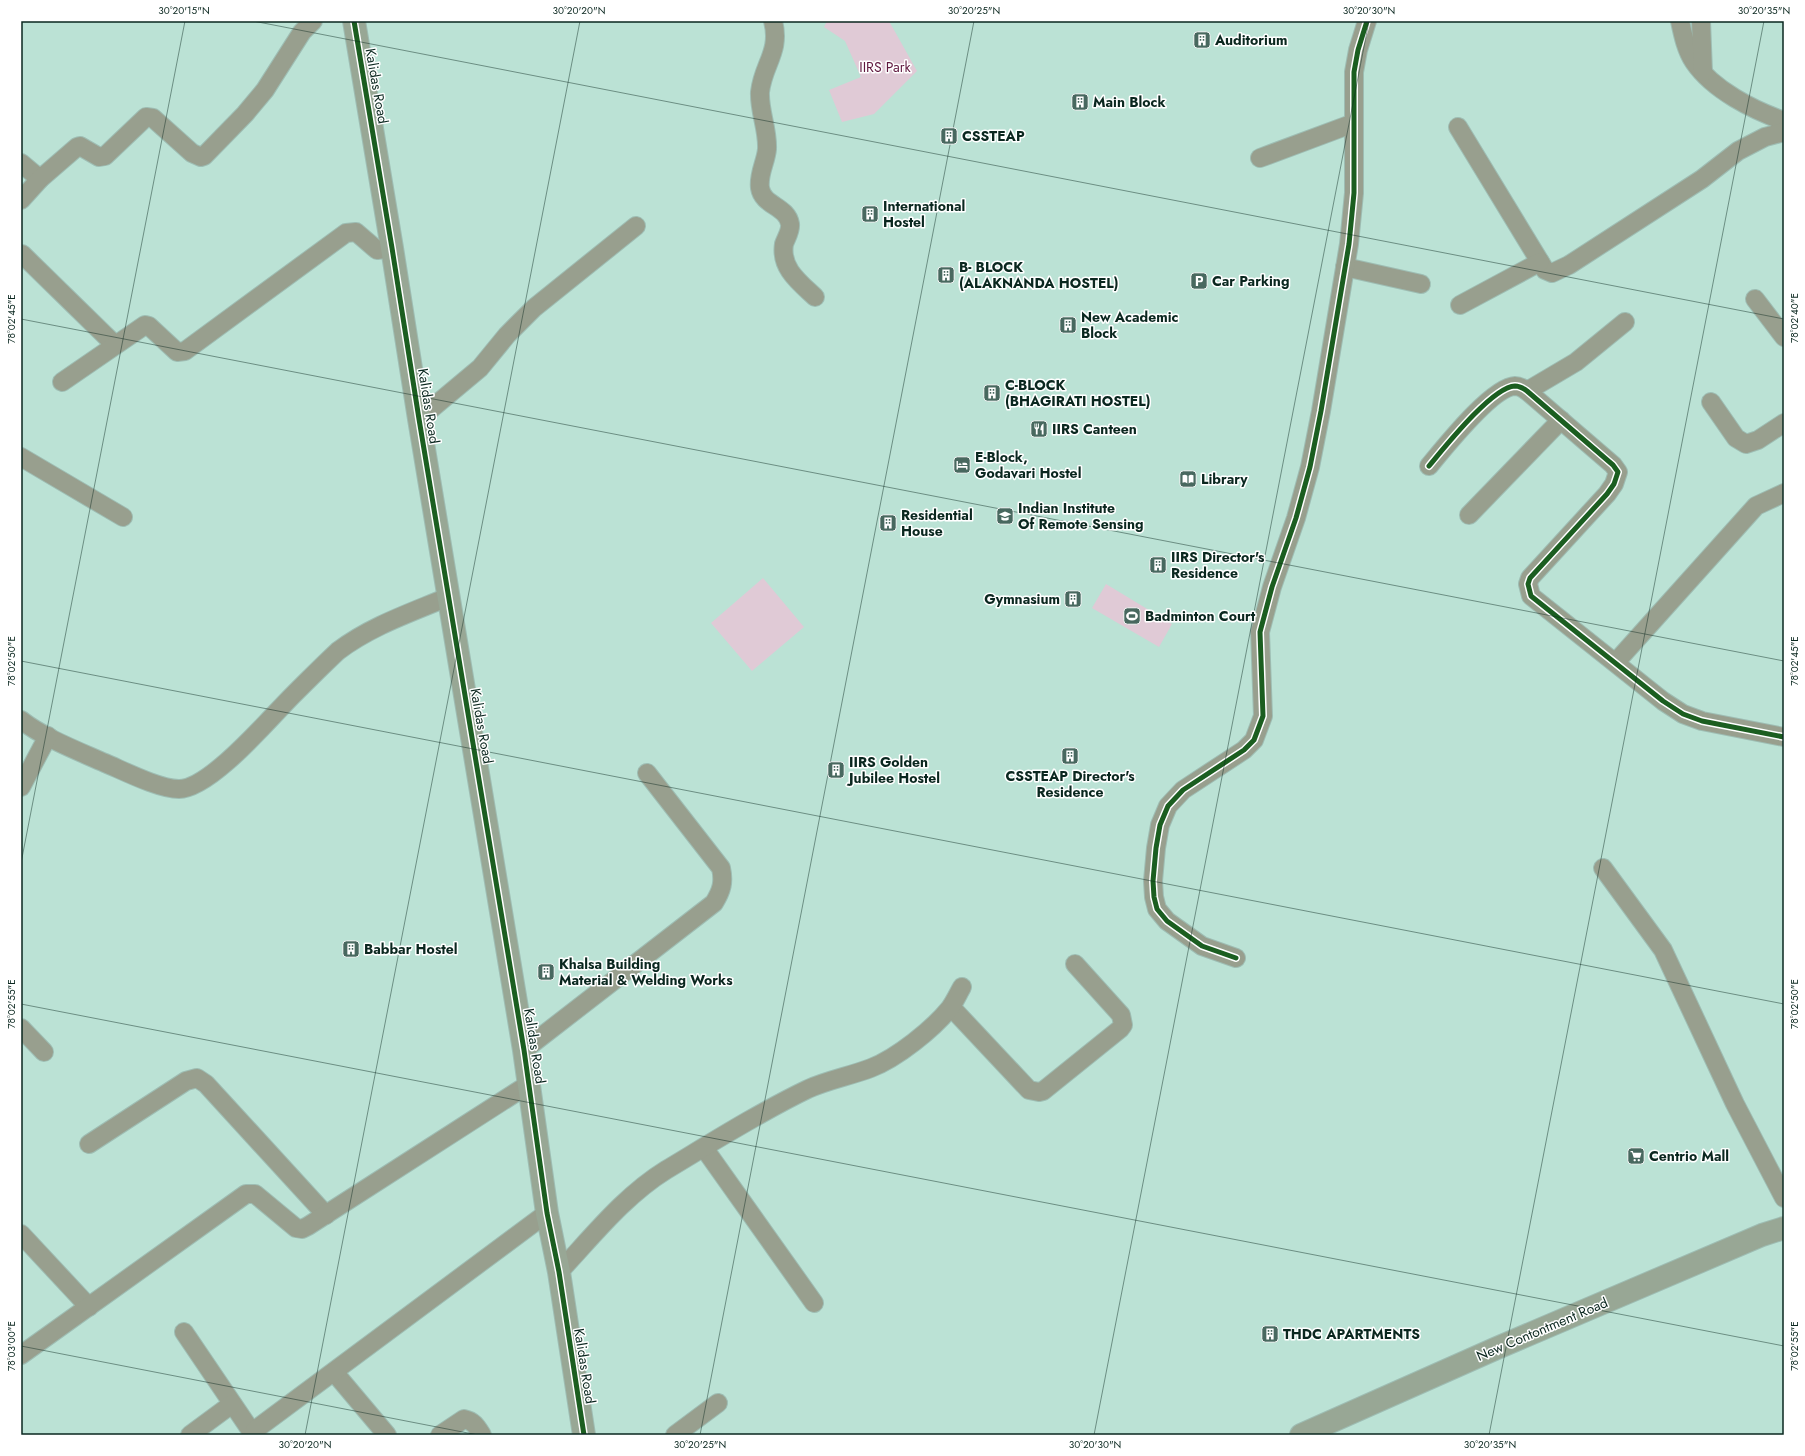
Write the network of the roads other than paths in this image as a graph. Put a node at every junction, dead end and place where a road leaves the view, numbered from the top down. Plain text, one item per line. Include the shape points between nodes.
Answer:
1 (313, 21) edge
2 (354, 21) edge
3 (773, 21) edge
4 (1367, 21) edge
5 (1680, 21) edge
6 (1701, 21) edge
7 (1704, 75) junction
8 (1782, 121) edge
9 (1354, 123) junction
10 (1458, 127) dead end
11 (1260, 158) dead end
12 (21, 163) edge
13 (40, 179) junction
14 (21, 200) edge
15 (636, 226) dead end
16 (392, 248) junction
17 (21, 257) edge
18 (1540, 262) junction
19 (1345, 267) junction
20 (1421, 284) dead end
21 (815, 297) dead end
22 (1755, 299) dead end
23 (1460, 305) dead end
24 (1625, 322) dead end
25 (1784, 336) edge
26 (115, 345) junction
27 (62, 382) dead end
28 (1527, 391) junction
29 (1711, 402) dead end
30 (418, 419) junction
31 (1561, 420) junction
32 (1784, 423) edge
33 (21, 457) edge
34 (1429, 466) dead end
35 (1784, 493) edge
36 (1469, 516) dead end
37 (123, 517) dead end
38 (448, 597) junction
39 (1616, 662) junction
40 (21, 720) edge
41 (48, 736) junction
42 (1784, 737) edge
43 (647, 773) dead end
44 (21, 787) edge
45 (1603, 868) dead end
46 (1236, 958) dead end
47 (1075, 964) dead end
48 (962, 987) dead end
49 (951, 1007) junction
50 (21, 1028) edge
51 (524, 1050) junction
52 (44, 1052) dead end
53 (528, 1084) junction
54 (89, 1144) dead end
55 (704, 1148) junction
56 (1784, 1198) edge
57 (547, 1213) junction
58 (326, 1215) junction
59 (1784, 1228) edge
60 (21, 1234) edge
61 (559, 1272) junction
62 (814, 1303) dead end
63 (89, 1306) junction
64 (184, 1332) dead end
65 (21, 1355) edge
66 (334, 1372) junction
67 (718, 1403) dead end
68 (232, 1404) junction
69 (190, 1435) edge
70 (253, 1435) edge
71 (387, 1435) edge
72 (440, 1435) edge
73 (482, 1435) edge
74 (584, 1435) edge
75 (675, 1435) edge
76 (1302, 1435) edge

1 - 13 street via 302,32 265,90 204,156 192,153 153,118 146,117 105,156 99,157 79,146
2 - 16 street, Kalidas Road
3 - 21 street via 775,44 760,91 760,111 767,139 760,187 764,198 786,215 790,224 784,244 784,256 789,271
4 - 9 street via 1354,72
5 - 7 street via 1693,61
6 - 7 street
7 - 8 street via 1729,94
8 - 18 street via 1764,137 1738,151 1702,179 1569,265 1552,273 1545,270
9 - 11 street
9 - 19 street via 1354,193
10 - 18 street
12 - 13 street
13 - 14 street
15 - 30 street via 534,308 507,335 480,368
16 - 26 street via 377,250 356,232 346,234 185,351 178,352 145,325
16 - 30 street, Kalidas Road
17 - 26 street
18 - 23 street
19 - 20 street
19 - 46 street via 1310,467 1260,632 1263,705 1260,728 1254,740 1244,750 1183,790 1168,806 1160,825 1153,881 1157,909 1167,921 1202,946
22 - 25 street
24 - 28 street via 1576,362
26 - 27 street
28 - 31 street
28 - 34 street via 1514,386 1486,403 1469,418
29 - 32 street via 1736,438 1746,444 1758,440
30 - 38 street, Kalidas Road
31 - 36 street
31 - 39 street via 1613,465 1618,477 1607,494 1530,578 1529,591 1531,596
33 - 37 street
35 - 39 street via 1756,506
38 - 41 street via 386,622 350,642 214,773 189,788 178,789 156,784
38 - 51 street, Kalidas Road
39 - 42 street via 1683,714 1702,721
40 - 41 street
41 - 44 street
43 - 51 street via 721,868 724,880 720,892 714,903
45 - 56 street via 1663,950 1735,1104
47 - 49 street via 1121,1015 1123,1025 1039,1092 1029,1090
48 - 49 street
49 - 55 street via 938,1022 902,1050 872,1067 809,1089
50 - 52 street
51 - 53 street, Kalidas Road
53 - 57 street, Kalidas Road
53 - 58 street
54 - 58 street via 186,1081 197,1078 206,1084
55 - 61 street via 642,1187
55 - 62 street
57 - 61 street, Kalidas Road
57 - 66 street
58 - 63 street via 308,1226 296,1228 255,1194 246,1194
59 - 76 street, New Contontment Road via 1762,1235 1504,1345
60 - 63 street
61 - 74 street, Kalidas Road
63 - 65 street
64 - 68 street
66 - 70 street via 255,1430
66 - 71 street
67 - 75 street
68 - 69 street
68 - 70 street
72 - 73 street via 464,1419 475,1424

